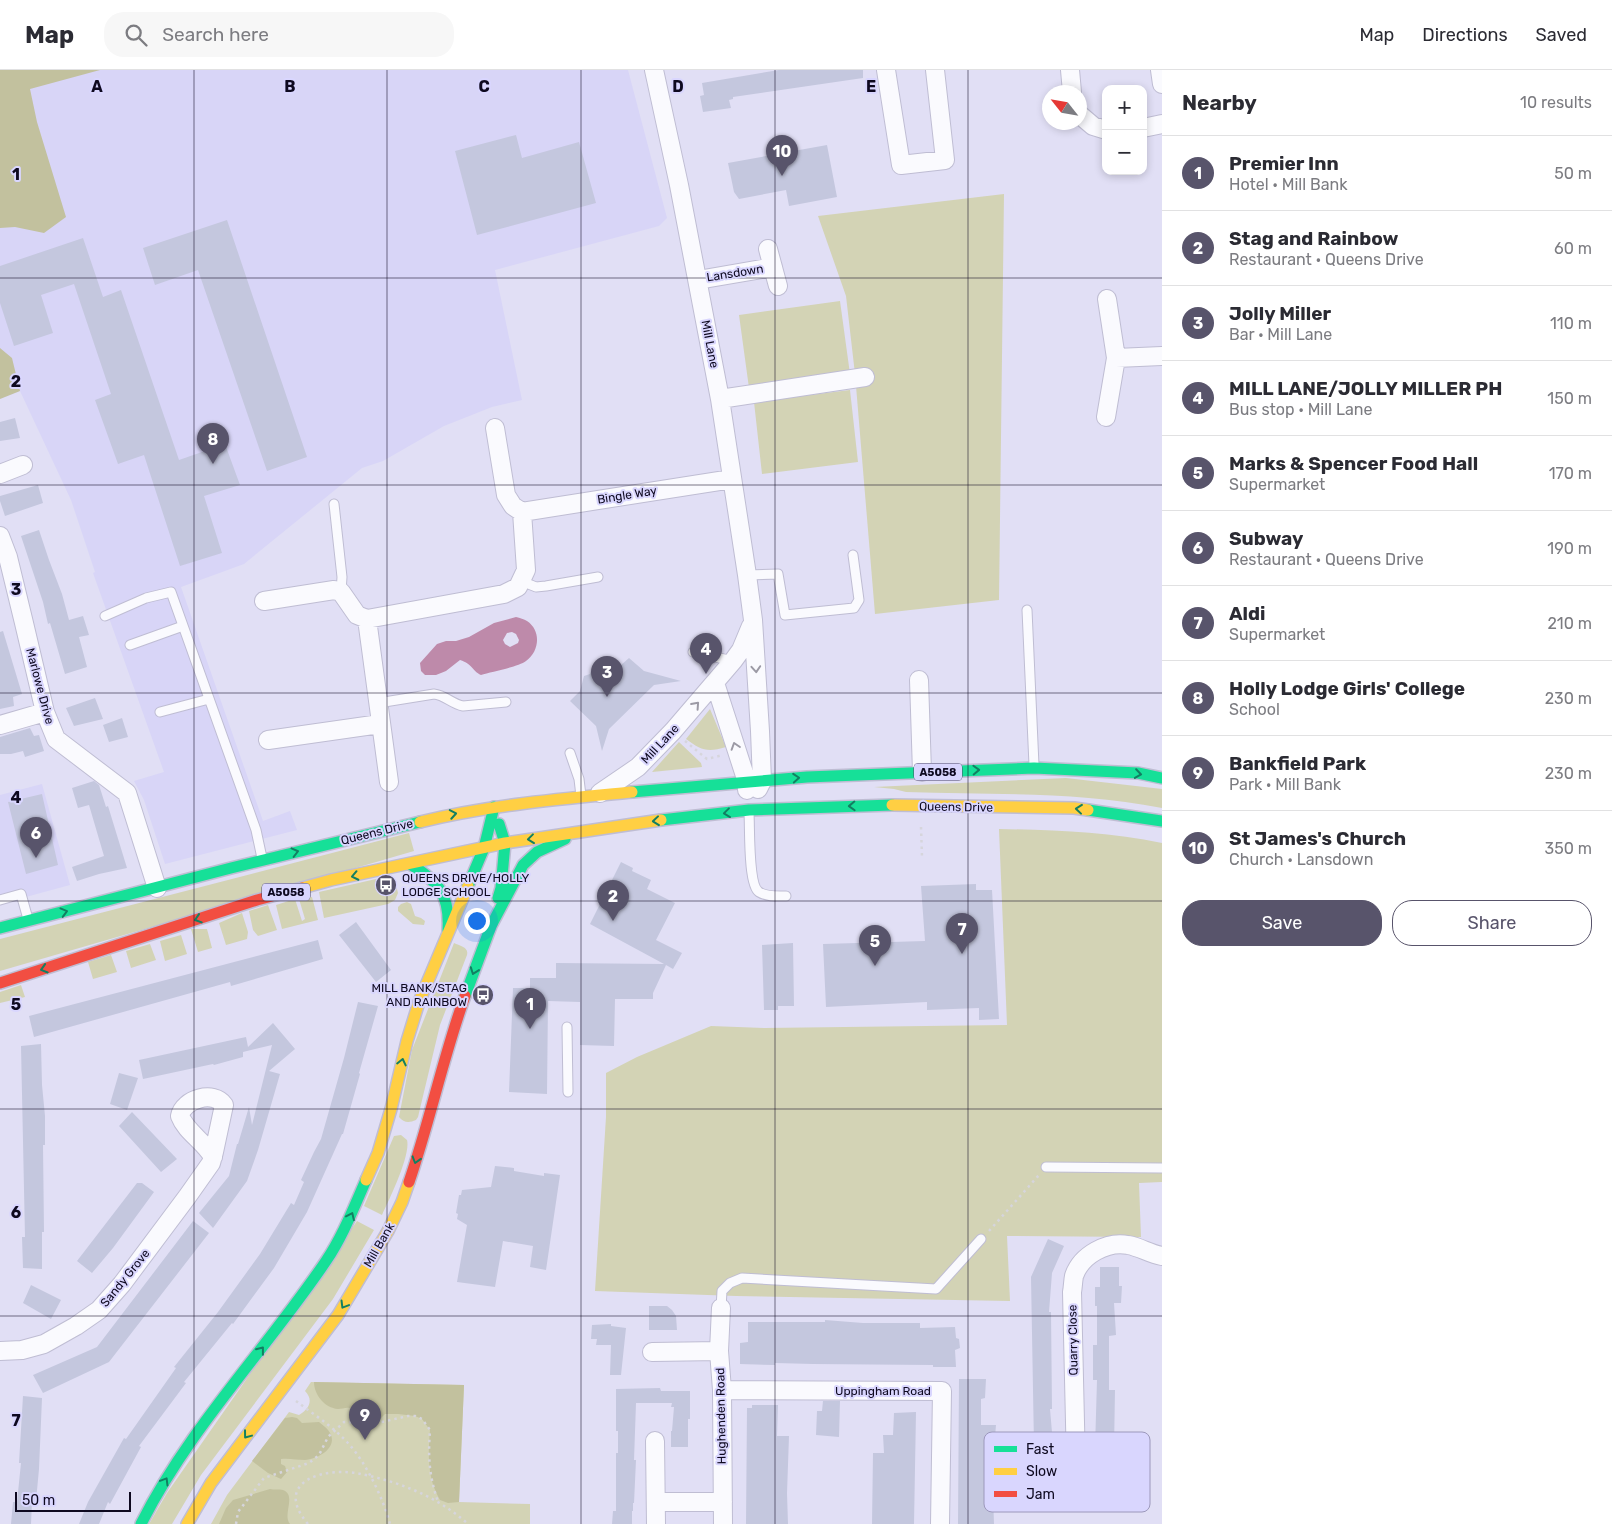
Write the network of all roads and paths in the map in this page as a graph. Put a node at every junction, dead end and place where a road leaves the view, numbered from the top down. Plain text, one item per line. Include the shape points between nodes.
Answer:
1 (886, 70) edge
2 (935, 70) edge
3 (1070, 70) edge
4 (1160, 70) edge
5 (659, 71) edge
6 (1162, 84) edge
7 (1071, 85) edge
8 (1087, 120) edge
9 (1162, 124) edge
10 (1147, 127) edge
11 (1102, 129) edge
12 (768, 249) dead end
13 (773, 267) junction
14 (698, 280) junction
15 (778, 286) dead end
16 (1107, 299) dead end
17 (1162, 356) edge
18 (1116, 358) junction
19 (865, 377) dead end
20 (720, 399) junction
21 (1106, 417) dead end
22 (495, 428) dead end
23 (22, 465) dead end
24 (0, 474) edge
25 (732, 479) junction
26 (334, 504) dead end
27 (522, 512) junction
28 (0, 536) edge
29 (853, 555) dead end
30 (4, 559) edge
31 (746, 576) junction
32 (598, 577) dead end
33 (521, 581) junction
34 (341, 592) junction
35 (264, 601) dead end
36 (1027, 610) dead end
37 (105, 616) dead end
38 (367, 619) junction
39 (753, 620) junction
40 (183, 626) junction
41 (130, 645) dead end
42 (692, 652) dead end
43 (733, 661) junction
44 (919, 680) dead end
45 (715, 683) junction
46 (209, 699) junction
47 (506, 702) dead end
48 (378, 703) junction
49 (45, 712) junction
50 (160, 712) dead end
51 (380, 724) junction
52 (0, 725) edge
53 (682, 739) dead end
54 (268, 740) dead end
55 (570, 753) dead end
56 (728, 754) dead end
57 (1034, 768) junction
58 (922, 772) junction
59 (1162, 778) edge
60 (754, 781) junction
61 (389, 782) dead end
62 (713, 785) junction
63 (588, 796) junction
64 (741, 802) junction
65 (920, 807) junction
66 (494, 808) junction
67 (1162, 821) edge
68 (580, 834) junction
69 (505, 843) junction
70 (484, 848) junction
71 (922, 856) dead end
72 (262, 860) junction
73 (410, 864) junction
74 (157, 888) junction
75 (786, 896) dead end
76 (0, 900) edge
77 (28, 921) junction
78 (491, 926) junction
79 (0, 928) edge
80 (447, 937) junction
81 (0, 982) edge
82 (567, 1027) dead end
83 (568, 1092) dead end
84 (213, 1157) dead end
85 (1046, 1167) joint
86 (1162, 1168) edge
87 (981, 1239) joint
88 (1162, 1256) edge
89 (720, 1308) joint
90 (0, 1351) edge
91 (719, 1351) junction
92 (652, 1352) dead end
93 (281, 1389) junction
94 (722, 1390) junction
95 (335, 1431) junction
96 (1069, 1432) edge
97 (655, 1441) dead end
98 (369, 1476) junction
99 (438, 1502) junction
100 (656, 1502) junction
101 (723, 1502) junction
102 (142, 1524) edge
103 (187, 1524) edge
104 (236, 1524) edge
105 (308, 1524) edge
106 (390, 1524) edge
107 (468, 1524) edge
108 (656, 1524) edge
109 (723, 1524) edge
110 (940, 1524) edge

1 - 2 street via 901,165 945,160
3 - 7 street
4 - 6 street
5 - 14 street, Mill Lane
8 - 11 street
9 - 10 street
12 - 13 street, Lansdown
13 - 14 street, Lansdown
13 - 15 street, Lansdown
14 - 20 street, Mill Lane
16 - 18 street
17 - 18 street
18 - 21 street
19 - 20 street
20 - 25 street, Mill Lane
22 - 27 street via 506,495
23 - 24 street
25 - 27 street, Bingle Way
25 - 31 street, Mill Lane
26 - 34 lane
27 - 33 street via 526,570
28 - 30 street, Marlowe Drive
29 - 31 lane via 859,600 854,608 785,615 778,574
30 - 49 street, Marlowe Drive
31 - 39 street, Mill Lane
32 - 33 lane via 536,587
33 - 38 street via 518,587 504,594
34 - 35 street via 323,591
34 - 38 street via 357,615
36 - 57 lane
37 - 40 lane via 146,598 171,592
38 - 48 street
39 - 43 street, Mill Lane
39 -> 60 street, Mill Lane via 760,731
40 - 41 lane
40 - 46 lane
42 - 43 lane
43 - 45 street, Mill Lane
44 - 58 street
60 -> 45 street, Mill Lane
63 -> 45 street, Mill Lane via 638,767
46 - 50 lane
46 - 72 lane via 256,830
47 - 48 lane via 463,706 434,694
48 - 51 street
49 - 52 street
49 - 74 street, Marlowe Drive via 56,739 127,793
51 - 54 street
51 - 61 street
53 - 56 path via 707,759
55 - 63 lane
58 -> 57 main road, Queens Drive / A5058
57 -> 59 main road, Queens Drive / A5058
60 -> 58 main road, Queens Drive / A5058
60 - 62 main road, Queens Drive / A5058
60 - 64 street, Mill Lane
62 - 63 main road, Queens Drive / A5058
62 - 64 main road
63 - 66 main road, Queens Drive / A5058
65 -> 64 main road, Queens Drive / A5058
64 -> 68 main road, Queens Drive / A5058
64 - 75 lane via 753,884 759,892
67 -> 65 main road, Queens Drive / A5058 via 1074,808
65 - 71 path
66 - 69 main road, Mill Bank
66 - 70 main road
72 -> 66 main road, Queens Drive / A5058 via 451,814
68 -> 69 main road, Queens Drive / A5058
68 - 78 main road, Mill Bank via 530,856
69 - 70 main road, Queens Drive / A5058
69 - 78 main road, Mill Bank via 501,888
70 - 73 main road, Queens Drive / A5058
70 - 80 main road
72 - 74 main road, Queens Drive / A5058
73 - 80 main road via 436,882 446,898 450,915
73 -> 81 main road, Queens Drive / A5058 via 331,880 258,900
77 -> 74 main road, Queens Drive / A5058
76 - 77 lane via 20,894
77 - 79 main road, Queens Drive / A5058
78 -> 93 main road, Mill Bank via 452,1030 419,1133 402,1202 338,1315
102 -> 80 main road via 180,1457 327,1260 343,1232 392,1125 406,1041
82 - 83 lane
84 - 90 street, Sandy Grove via 169,1221 99,1310 44,1344
85 - 86 lane
85 - 87 path
87 - 89 lane via 936,1289 742,1278 722,1290
88 - 96 street, Quarry Close via 1116,1244 1090,1255 1074,1276
89 - 91 street, Hughenden Road
91 - 92 street
91 - 94 street, Hughenden Road
93 - 95 path
93 -> 103 main road, Mill Bank via 212,1483
94 - 101 street, Hughenden Road
94 - 110 street, Uppingham Road via 942,1392
95 - 98 path via 355,1451
95 - 99 path via 349,1421 377,1422 408,1416 422,1420 430,1430 429,1465
95 - 104 path via 319,1455 309,1463 264,1478 238,1512
97 - 100 street
98 - 99 path via 406,1487
98 - 105 path via 330,1472 313,1476 300,1484 295,1501
98 - 106 path
99 - 107 path
100 - 101 street
100 - 108 street
101 - 109 street, Hughenden Road

